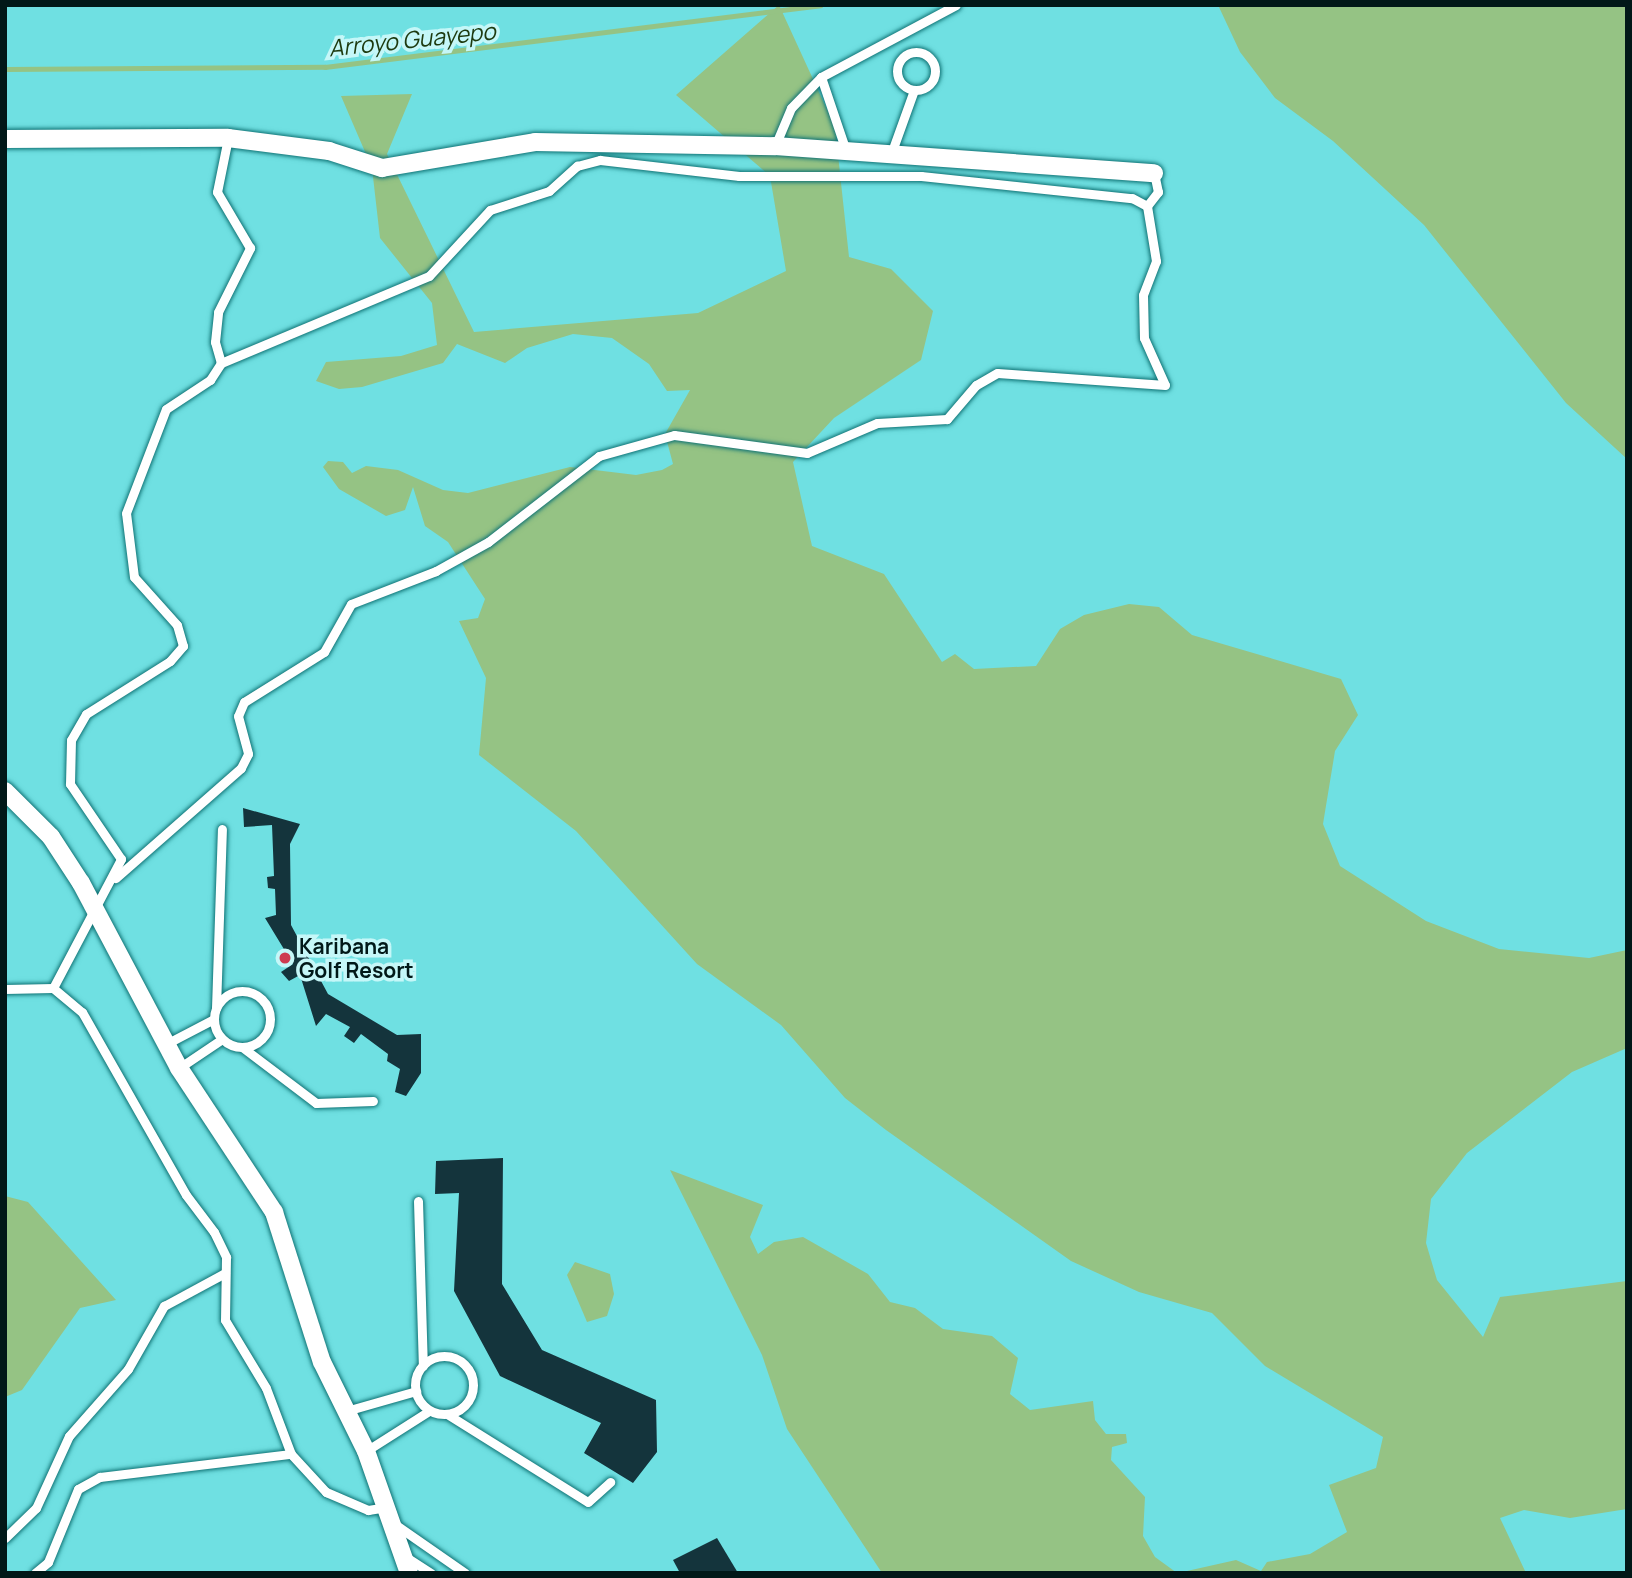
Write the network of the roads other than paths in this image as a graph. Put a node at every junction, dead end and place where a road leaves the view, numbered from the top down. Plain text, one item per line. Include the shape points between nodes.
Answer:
1 (956, 5) edge
2 (821, 76) junction
3 (915, 90) junction
4 (228, 138) junction
5 (5, 139) edge
6 (775, 146) junction
7 (846, 151) junction
8 (891, 154) junction
9 (1154, 173) joint
10 (1147, 206) junction
11 (221, 363) junction
12 (5, 791) edge
13 (222, 830) dead end
14 (116, 878) junction
15 (93, 906) junction
16 (53, 988) junction
17 (5, 989) edge
18 (216, 1008) junction
19 (214, 1019) junction
20 (222, 1039) junction
21 (166, 1045) junction
22 (242, 1047) junction
23 (179, 1068) junction
24 (373, 1101) dead end
25 (418, 1201) dead end
26 (225, 1273) junction
27 (423, 1366) junction
28 (416, 1391) junction
29 (346, 1411) junction
30 (429, 1411) junction
31 (447, 1414) junction
32 (366, 1451) junction
33 (291, 1454) junction
34 (610, 1482) dead end
35 (387, 1507) junction
36 (396, 1525) junction
37 (5, 1538) edge
38 (408, 1565) edge
39 (34, 1573) edge
40 (431, 1573) edge
41 (465, 1573) edge

1 - 2 lane
2 - 6 lane via 791,108
2 - 7 lane
3 - 3 lane via 924,89 935,72 926,55 917,52 900,61 897,70 905,88
3 - 8 lane
4 - 5 street
4 - 6 street via 329,151 382,168 517,143
4 - 11 lane via 217,192 250,248 218,312 215,342
6 - 7 street
7 - 8 street
8 - 9 street
9 - 10 lane via 1158,192
10 - 11 lane via 1126,198 921,176 739,176 600,160 577,166 549,191 490,210 435,271 404,288
10 - 14 lane via 1156,261 1142,317 1144,338 1166,379 1159,388 997,373 976,385 947,419 877,423 807,453 688,436 635,442 572,472 488,542 436,571 364,595 351,604 324,652 244,702 238,716 246,761
11 - 14 lane via 210,380 166,409 125,513 134,577 177,625 183,646 170,661 86,714 71,740 70,784 119,848
12 - 15 street via 51,837
13 - 18 lane
14 - 15 lane
15 - 16 lane
15 - 21 street
16 - 17 lane
16 - 26 lane via 94,1029 186,1195 214,1232
18 - 19 lane
18 - 22 lane via 232,993 262,999 268,1030
19 - 20 lane
19 - 21 lane
20 - 22 lane
20 - 23 lane
21 - 23 street
22 - 24 lane via 316,1103
23 - 29 street via 274,1212 321,1362
25 - 27 lane
26 - 33 lane via 225,1320 267,1388
26 - 37 lane via 164,1306 128,1369 69,1436 36,1508
27 - 28 lane
27 - 31 lane via 449,1357 470,1373 470,1400
28 - 29 lane
28 - 30 lane
29 - 32 street
30 - 31 lane
30 - 32 lane
31 - 34 lane via 588,1502
32 - 35 street
33 - 35 lane via 326,1493 369,1510
33 - 39 lane via 100,1477 78,1489 48,1562
35 - 36 street
36 - 38 street
36 - 41 lane
38 - 40 lane

